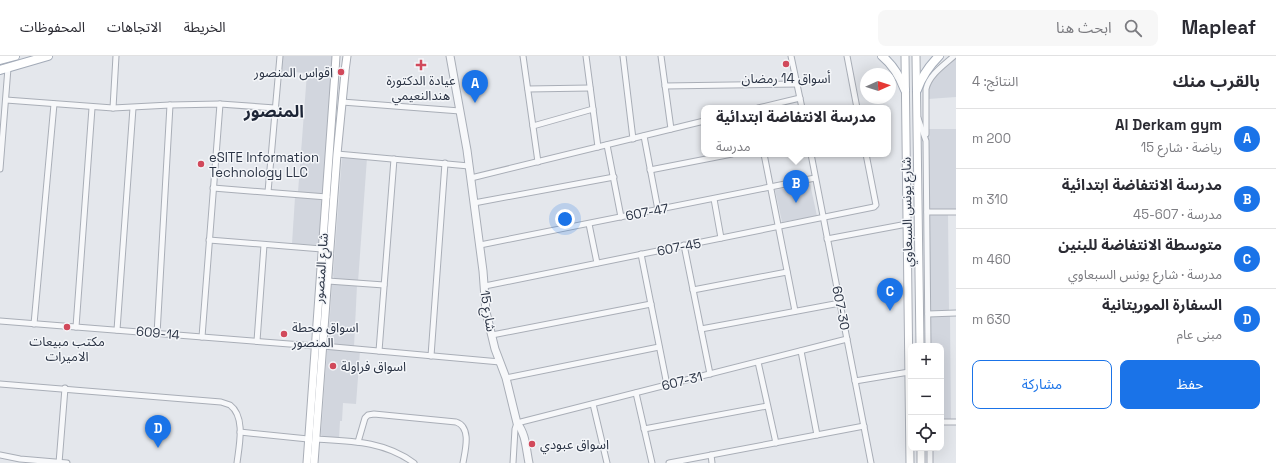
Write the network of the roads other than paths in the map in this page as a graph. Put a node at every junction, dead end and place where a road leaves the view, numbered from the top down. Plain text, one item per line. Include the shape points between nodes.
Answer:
1 (15, 56) edge
2 (48, 56) edge
3 (116, 56) edge
4 (280, 56) edge
5 (336, 56) edge
6 (347, 56) edge
7 (449, 56) edge
8 (523, 56) edge
9 (586, 56) edge
10 (623, 56) edge
11 (661, 56) edge
12 (791, 56) edge
13 (847, 56) edge
14 (882, 56) edge
15 (905, 56) edge
16 (916, 56) edge
17 (939, 56) edge
18 (954, 56) edge
19 (0, 60) edge
20 (4, 69) edge
21 (797, 84) junction
22 (665, 86) junction
23 (590, 88) junction
24 (528, 89) junction
25 (905, 90) junction
26 (916, 90) junction
27 (800, 98) junction
28 (6, 100) junction
29 (342, 102) junction
30 (54, 104) junction
31 (220, 104) junction
32 (170, 105) junction
33 (771, 105) edge
34 (801, 105) edge
35 (856, 105) edge
36 (92, 108) junction
37 (113, 108) junction
38 (133, 108) junction
39 (275, 108) junction
40 (593, 109) junction
41 (459, 111) junction
42 (917, 113) junction
43 (701, 122) edge
44 (533, 126) junction
45 (671, 129) junction
46 (644, 136) junction
47 (1, 139) edge
48 (633, 139) junction
49 (926, 141) junction
50 (607, 145) junction
51 (598, 147) junction
52 (337, 154) junction
53 (717, 157) edge
54 (765, 157) edge
55 (812, 157) edge
56 (867, 157) edge
57 (394, 159) junction
58 (538, 162) junction
59 (445, 163) junction
60 (469, 166) junction
61 (0, 169) edge
62 (650, 170) junction
63 (614, 177) junction
64 (470, 178) junction
65 (815, 178) junction
66 (771, 187) junction
67 (213, 188) junction
68 (268, 192) junction
69 (327, 197) junction
70 (714, 199) junction
71 (474, 203) junction
72 (658, 210) junction
73 (927, 212) junction
74 (956, 212) edge
75 (621, 216) junction
76 (823, 217) junction
77 (589, 224) junction
78 (907, 224) junction
79 (778, 226) junction
80 (721, 238) junction
81 (209, 240) junction
82 (828, 240) junction
83 (264, 245) junction
84 (480, 245) junction
85 (684, 246) junction
86 (322, 249) junction
87 (641, 254) junction
88 (596, 263) junction
89 (787, 272) junction
90 (328, 280) junction
91 (384, 285) junction
92 (485, 286) junction
93 (693, 290) junction
94 (840, 303) junction
95 (650, 304) junction
96 (795, 311) junction
97 (956, 313) edge
98 (928, 314) junction
99 (0, 321) edge
100 (34, 324) junction
101 (76, 327) junction
102 (117, 330) junction
103 (701, 330) junction
104 (157, 334) junction
105 (492, 335) junction
106 (202, 337) junction
107 (847, 339) junction
108 (257, 341) junction
109 (909, 343) edge
110 (920, 343) edge
111 (928, 343) edge
112 (315, 346) junction
113 (323, 346) junction
114 (659, 347) junction
115 (379, 351) junction
116 (800, 351) junction
117 (431, 356) junction
118 (500, 362) junction
119 (758, 362) junction
120 (908, 372) edge
121 (710, 374) junction
122 (506, 378) junction
123 (909, 379) edge
124 (855, 380) junction
125 (0, 384) edge
126 (667, 385) junction
127 (65, 388) junction
128 (636, 393) junction
129 (593, 404) junction
130 (767, 406) junction
131 (944, 422) edge
132 (956, 422) edge
133 (517, 423) junction
134 (864, 426) junction
135 (644, 429) junction
136 (240, 432) junction
137 (817, 435) junction
138 (308, 439) junction
139 (316, 439) junction
140 (358, 442) junction
141 (776, 443) junction
142 (921, 451) edge
143 (930, 451) edge
144 (0, 455) edge
145 (711, 455) junction
146 (59, 463) edge
147 (67, 463) edge
148 (237, 463) edge
149 (306, 463) edge
150 (314, 463) edge
151 (414, 463) edge
152 (463, 463) edge
153 (512, 463) edge
154 (529, 463) edge
155 (607, 463) edge
156 (652, 463) edge
157 (669, 463) edge
158 (712, 463) edge
159 (871, 463) edge
160 (910, 463) edge
161 (921, 463) edge
162 (930, 463) edge

1 - 19 main road
2 - 20 main road
3 - 37 street
4 - 39 street
5 - 69 main road, شارع المنصور
6 - 29 main road, شارع المنصور
7 - 41 street, شارع 15
8 - 24 street
9 - 23 street
10 - 48 street
11 - 22 street
12 - 21 street
13 - 35 street
14 - 25 main road via 894,68
15 - 25 main road, شارع يونس السبعاوي
16 - 26 main road, شارع يونس السبعاوي
17 - 26 main road via 922,77
18 - 49 street via 927,84
20 - 28 street
21 - 22 street
21 - 27 street
22 - 45 street
23 - 24 street
23 - 40 street
24 - 44 street
25 - 78 main road, شارع يونس السبعاوي
26 - 42 main road, شارع يونس السبعاوي
27 - 33 street
27 - 34 street
28 - 30 street
28 - 47 street
29 - 41 street
29 - 52 main road, شارع المنصور
30 - 36 street
30 - 100 street
31 - 32 street
31 - 39 street
31 - 67 street
32 - 38 street
32 - 104 street
36 - 37 street
36 - 101 street
37 - 38 street
38 - 102 street
39 - 68 street
40 - 44 street
40 - 51 street
41 - 60 street, شارع 15
42 - 49 street
42 - 110 main road, شارع يونس السبعاوي
43 - 45 street
44 - 58 street
45 - 46 street
46 - 48 street
46 - 62 street
47 - 61 street
48 - 50 street
49 - 73 street
50 - 51 street
50 - 63 street
51 - 58 street
52 - 57 street
52 - 90 main road, شارع المنصور
53 - 62 street
54 - 66 street
55 - 65 street, 607-30
56 - 76 street, 607-45 via 876,205
57 - 59 street
57 - 91 street
58 - 64 street
59 - 60 street
59 - 117 street
60 - 64 street, شارع 15
62 - 72 street
63 - 71 street
63 - 75 street
64 - 71 street, شارع 15
65 - 66 street, 607-47
65 - 76 street, 607-30
66 - 70 street, 607-47
66 - 79 street
67 - 68 street
67 - 81 street
68 - 69 street
69 - 86 main road, شارع المنصور
70 - 72 street, 607-47
70 - 80 street
71 - 84 street, شارع 15
72 - 75 street, 607-47
73 - 74 street
73 - 98 street
75 - 77 street, 607-47
76 - 79 street, 607-45
76 - 82 street, 607-30
77 - 84 street, 607-47
77 - 88 street
78 - 82 street
78 - 109 main road, شارع يونس السبعاوي
79 - 80 street, 607-45
79 - 89 street
80 - 85 street, 607-45
81 - 83 street
81 - 106 street
82 - 94 street, 607-30
83 - 86 street
83 - 108 street
84 - 92 street, شارع 15
85 - 87 street, 607-45
85 - 93 street
86 - 112 main road, شارع المنصور
87 - 88 street, 607-45
87 - 95 street
88 - 92 street, 607-45
89 - 93 street
89 - 96 street
90 - 91 street
90 - 113 main road, شارع المنصور
91 - 115 street
92 - 105 street, شارع 15 via 486,312
93 - 103 street
94 - 96 street
94 - 107 street, 607-30
95 - 105 street
95 - 114 street
96 - 103 street
97 - 98 street
98 - 111 street
99 - 100 street, 609-14
100 - 101 street, 609-14
101 - 102 street, 609-14
102 - 104 street, 609-14
103 - 121 street
104 - 106 street, 609-14
105 - 118 street, شارع 15
106 - 108 street, 609-14
107 - 116 street, 607-31
107 - 124 street, 607-30
108 - 112 street, 609-14
112 - 138 main road, شارع المنصور
113 - 115 street
113 - 139 main road, شارع المنصور
114 - 122 street
114 - 126 street
115 - 117 street
116 - 119 street, 607-31
116 - 137 street
117 - 118 street
118 - 122 street, شارع 15
119 - 121 street, 607-31
119 - 130 street
120 - 124 street
121 - 126 street, 607-31
122 - 133 street, شارع 15
123 - 160 main road, شارع يونس السبعاوي
124 - 134 street, 607-30
125 - 127 street
126 - 128 street, 607-31
127 - 136 street via 221,402 235,410 239,418
127 - 146 street
128 - 129 street, 607-31
128 - 135 street
129 - 133 street, 607-31
129 - 155 street
130 - 135 street
130 - 141 street
131 - 132 street
133 - 153 street
133 - 154 street, شارع 15 via 522,429
134 - 137 street
134 - 159 street, 607-30
135 - 156 street
136 - 138 street
136 - 148 street
137 - 141 street
138 - 149 main road, شارع المنصور
139 - 140 street
139 - 150 main road, شارع المنصور
140 - 151 street via 385,448
140 - 152 street via 368,415 456,422 462,425 466,432
141 - 145 street
142 - 161 main road
143 - 162 street
144 - 146 street
145 - 157 street
145 - 158 street
146 - 147 street

